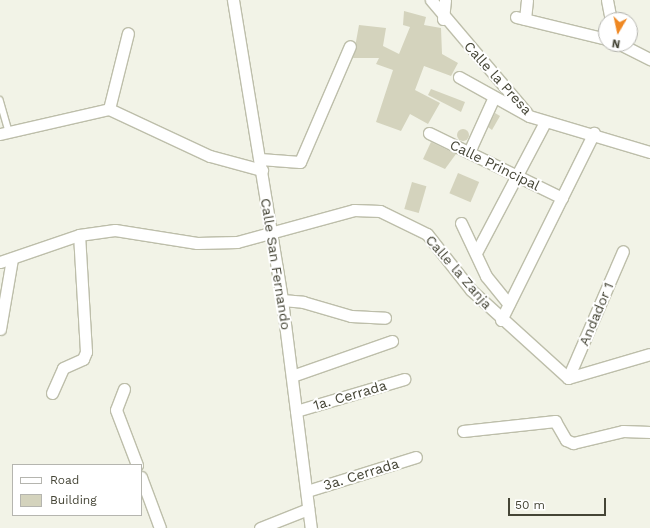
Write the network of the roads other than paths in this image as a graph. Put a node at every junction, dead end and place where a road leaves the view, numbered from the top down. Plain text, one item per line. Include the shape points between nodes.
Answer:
1 (233, 0) edge
2 (431, 0) edge
3 (445, 0) edge
4 (527, 0) edge
5 (607, 0) edge
6 (609, 12) edge
7 (444, 19) junction
8 (128, 33) dead end
9 (598, 37) edge
10 (350, 46) dead end
11 (636, 52) edge
12 (650, 59) edge
13 (459, 77) dead end
14 (494, 97) junction
15 (0, 100) edge
16 (109, 109) junction
17 (528, 116) junction
18 (546, 122) junction
19 (4, 133) edge
20 (429, 133) dead end
21 (594, 133) junction
22 (469, 152) junction
23 (650, 152) edge
24 (260, 159) junction
25 (262, 170) junction
26 (518, 176) junction
27 (562, 198) junction
28 (461, 224) dead end
29 (271, 232) junction
30 (79, 235) junction
31 (477, 251) junction
32 (623, 251) dead end
33 (12, 259) junction
34 (0, 262) edge
35 (282, 300) junction
36 (509, 304) junction
37 (385, 318) dead end
38 (501, 320) junction
39 (0, 329) edge
40 (392, 341) dead end
41 (650, 354) edge
42 (292, 376) junction
43 (568, 378) junction
44 (404, 379) dead end
45 (124, 389) dead end
46 (52, 392) dead end
47 (296, 411) junction
48 (463, 431) dead end
49 (650, 432) edge
50 (416, 457) dead end
51 (136, 464) edge
52 (142, 480) edge
53 (307, 490) junction
54 (308, 509) junction
55 (160, 528) edge
56 (260, 528) edge
57 (311, 528) edge

1 - 24 street, Calle San Fernando
2 - 7 street, Calle la Presa
3 - 7 street
4 - 9 street via 520,18
5 - 6 street
7 - 17 street, Calle la Presa via 512,92
8 - 16 street
10 - 24 street via 300,162
11 - 12 street
13 - 14 street
14 - 17 street
14 - 22 street
15 - 19 lane
16 - 19 street
16 - 25 street via 210,156
17 - 18 street, Calle la Presa
18 - 21 street, Calle la Presa
18 - 26 street
20 - 22 street, Calle Principal
21 - 23 street, Calle la Presa
21 - 27 street
22 - 26 street, Calle Principal
24 - 25 street, Calle San Fernando
25 - 29 street, Calle San Fernando
26 - 27 street, Calle Principal
26 - 31 street
27 - 36 street
28 - 31 street
29 - 30 street, Calle la Zanja via 231,243 197,243 115,230
29 - 35 street, Calle San Fernando
29 - 38 street, Calle la Zanja via 354,210 386,213 427,234 471,290
30 - 33 street, Calle la Zanja
30 - 46 street via 86,352 82,359 63,368
31 - 36 street via 486,276
32 - 43 street, Andador 1
33 - 34 street, Calle la Zanja
33 - 39 street
35 - 37 street via 303,302 351,316
35 - 42 street, Calle San Fernando
36 - 38 street
38 - 43 street, Calle la Zanja
40 - 42 street
41 - 43 street
42 - 47 street, Calle San Fernando
44 - 47 street, 1a. Cerrada
45 - 51 street via 116,410
47 - 53 street, Calle San Fernando
48 - 49 street via 555,421 566,440 572,443 623,431
50 - 53 street, 3a. Cerrada
52 - 55 street
53 - 54 street, Calle San Fernando
54 - 56 street
54 - 57 street, Calle San Fernando

